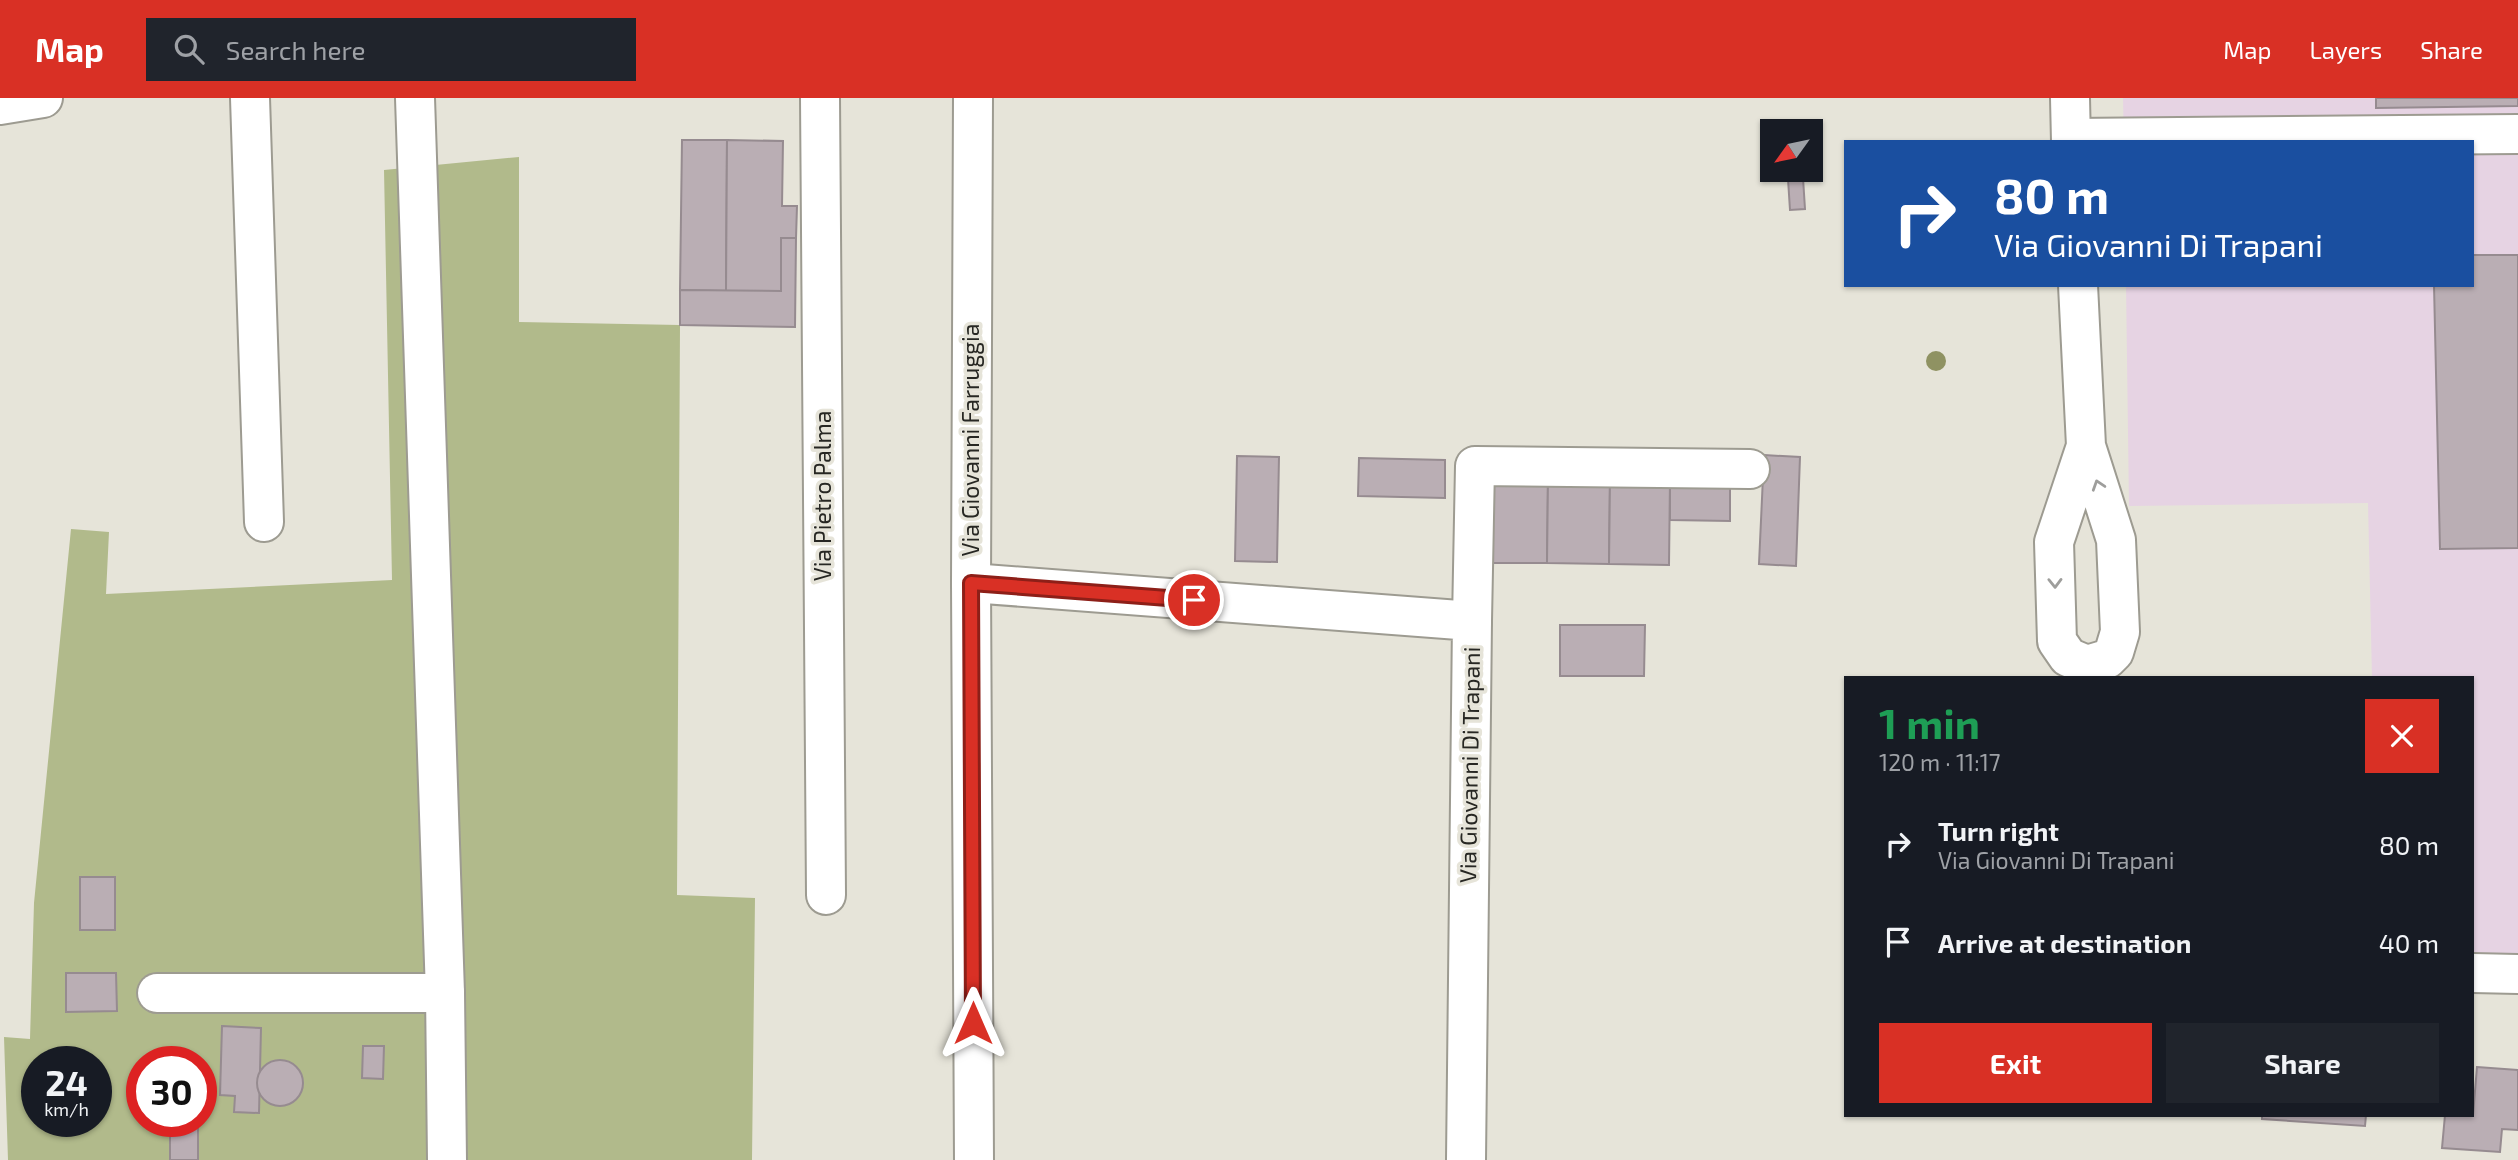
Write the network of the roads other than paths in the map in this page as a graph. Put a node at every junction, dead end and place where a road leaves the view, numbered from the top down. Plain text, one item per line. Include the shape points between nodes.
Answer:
1 (43, 98) edge
2 (250, 98) edge
3 (415, 98) edge
4 (820, 98) edge
5 (973, 98) edge
6 (2070, 98) edge
7 (0, 105) edge
8 (2518, 134) edge
9 (2071, 140) edge
10 (2078, 287) edge
11 (2086, 446) junction
12 (1750, 469) dead end
13 (264, 522) dead end
14 (2116, 540) junction
15 (2054, 541) junction
16 (971, 583) junction
17 (1472, 621) junction
18 (826, 895) dead end
19 (2474, 973) edge
20 (2518, 974) edge
21 (157, 993) dead end
22 (445, 993) junction
23 (447, 1160) edge
24 (974, 1160) edge
25 (1466, 1160) edge

1 - 7 street
2 - 13 street
3 - 22 street
4 - 18 street, Via Pietro Palma
5 - 16 street, Via Giovanni Farruggia
6 - 9 street
8 - 9 street
10 - 11 street
14 -> 11 street
11 - 15 street
12 - 17 street via 1475,466
14 - 15 street
15 -> 14 street via 2057,641 2068,657 2087,665 2106,659 2119,642
16 - 17 street, Via Giovanni Di Trapani
16 - 24 street, Via Giovanni Farruggia
17 - 25 street, Via Giovanni Di Trapani
19 - 20 street
21 - 22 street
22 - 23 street

